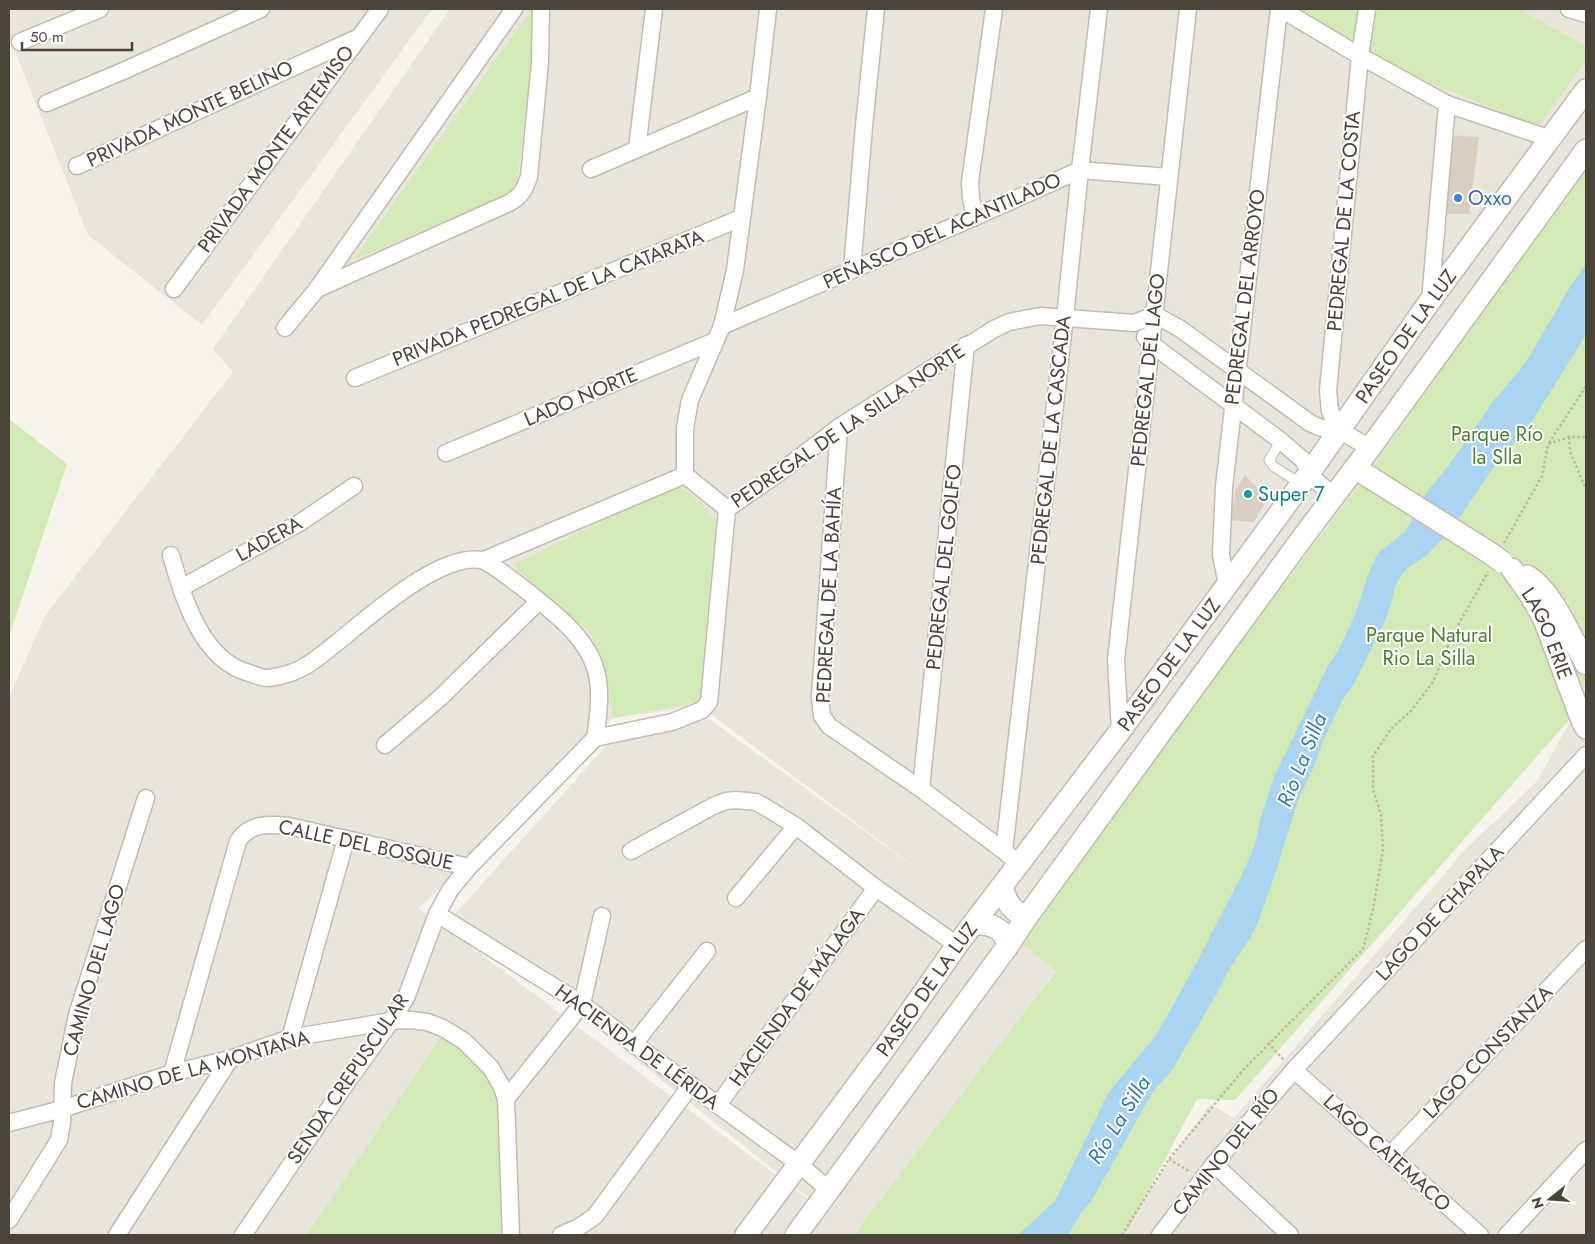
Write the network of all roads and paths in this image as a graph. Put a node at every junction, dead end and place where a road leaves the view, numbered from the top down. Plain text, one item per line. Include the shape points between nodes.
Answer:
1 (100, 9) edge
2 (261, 9) edge
3 (380, 9) edge
4 (514, 9) edge
5 (541, 9) edge
6 (654, 9) edge
7 (768, 9) edge
8 (876, 9) edge
9 (994, 9) edge
10 (1099, 9) edge
11 (1188, 9) edge
12 (1280, 9) edge
13 (1367, 9) edge
14 (1569, 9) edge
15 (1586, 14) edge
16 (357, 38) junction
17 (20, 42) dead end
18 (1360, 56) junction
19 (1586, 90) edge
20 (758, 97) junction
21 (47, 103) dead end
22 (1447, 104) junction
23 (1586, 115) edge
24 (1556, 132) junction
25 (637, 149) junction
26 (1586, 150) edge
27 (77, 166) dead end
28 (591, 168) dead end
29 (1080, 170) junction
30 (1168, 177) junction
31 (975, 217) junction
32 (741, 218) junction
33 (852, 270) junction
34 (174, 289) dead end
35 (317, 289) junction
36 (1430, 301) junction
37 (1155, 316) junction
38 (1065, 317) junction
39 (1134, 324) junction
40 (285, 328) dead end
41 (719, 334) junction
42 (1150, 343) junction
43 (966, 345) junction
44 (1237, 369) junction
45 (355, 378) dead end
46 (1586, 386) edge
47 (1233, 404) junction
48 (839, 427) junction
49 (1338, 432) junction
50 (1569, 437) junction
51 (1586, 437) edge
52 (1281, 441) junction
53 (1548, 444) junction
54 (1370, 448) junction
55 (446, 453) dead end
56 (1361, 472) junction
57 (685, 475) junction
58 (1305, 478) junction
59 (354, 486) dead end
60 (1586, 490) edge
61 (1334, 496) junction
62 (727, 509) junction
63 (171, 555) dead end
64 (1496, 558) junction
65 (484, 560) junction
66 (1227, 584) junction
67 (181, 588) junction
68 (539, 601) junction
69 (1586, 664) edge
70 (1586, 670) edge
71 (1567, 680) junction
72 (1584, 719) edge
73 (1120, 731) junction
74 (595, 738) junction
75 (385, 745) dead end
76 (1586, 755) edge
77 (921, 789) junction
78 (146, 798) dead end
79 (796, 826) junction
80 (346, 838) junction
81 (631, 850) dead end
82 (1011, 857) junction
83 (469, 867) junction
84 (1002, 887) junction
85 (876, 888) junction
86 (736, 898) dead end
87 (437, 914) junction
88 (602, 916) dead end
89 (1026, 918) junction
90 (974, 924) junction
91 (957, 945) junction
92 (1007, 947) junction
93 (1586, 949) edge
94 (707, 951) dead end
95 (582, 1004) junction
96 (391, 1021) junction
97 (290, 1038) junction
98 (1268, 1043) junction
99 (634, 1044) junction
100 (230, 1059) junction
101 (1294, 1070) junction
102 (172, 1073) junction
103 (691, 1085) junction
104 (506, 1099) junction
105 (718, 1105) junction
106 (62, 1109) junction
107 (9, 1123) edge
108 (1586, 1150) edge
109 (1390, 1155) junction
110 (1169, 1159) junction
111 (799, 1164) junction
112 (1209, 1170) junction
113 (829, 1190) junction
114 (9, 1220) edge
115 (117, 1235) edge
116 (243, 1235) edge
117 (511, 1235) edge
118 (561, 1235) edge
119 (746, 1235) edge
120 (796, 1235) edge
121 (1122, 1235) edge
122 (1160, 1235) edge
123 (1290, 1235) edge
124 (1480, 1235) edge
125 (1507, 1235) edge

1 - 17 street
2 - 21 street
3 - 16 street, PRIVADA MONTE ARTEMISO
4 - 35 street
5 - 35 street via 540,62 529,177 519,197
6 - 25 street
7 - 20 street
8 - 33 street
9 - 31 street via 970,182
10 - 29 street, PEDREGAL DE LA CASCADA
11 - 30 street, PEDREGAL DEL LAGO
12 - 18 street
12 - 44 street, PEDREGAL DEL ARROYO
13 - 18 street, PEDREGAL DE LA COSTA
14 - 15 street
16 - 27 street, PRIVADA MONTE BELINO
16 - 34 street, PRIVADA MONTE ARTEMISO
18 - 22 street
18 - 49 street, PEDREGAL DE LA COSTA via 1328,390 1330,411
19 - 24 street, PASEO DE LA LUZ
20 - 25 street
20 - 32 street
22 - 24 street
22 - 36 street
23 - 24 street
24 - 36 street, PASEO DE LA LUZ
25 - 28 street
26 - 54 street, PASEO DE LA LUZ
29 - 30 street, PEÑASCO DEL ACANTILADO
29 - 31 street, PEÑASCO DEL ACANTILADO
29 - 38 street, PEDREGAL DE LA CASCADA
30 - 37 street, PEDREGAL DEL LAGO
31 - 33 street, PEÑASCO DEL ACANTILADO
32 - 41 street via 735,270
32 - 45 street, PRIVADA PEDREGAL DE LA CATARATA
33 - 41 street, PEÑASCO DEL ACANTILADO
35 - 40 street
36 - 49 street, PASEO DE LA LUZ
37 - 39 street, PEDREGAL DE LA SILLA NORTE
37 - 42 street, PEDREGAL DEL LAGO
37 - 44 street via 1180,328
38 - 39 street, PEDREGAL DE LA SILLA NORTE
38 - 43 street, PEDREGAL DE LA SILLA NORTE via 1040,316 1009,322
38 - 82 street, PEDREGAL DE LA CASCADA
39 - 42 street
41 - 55 street, LADO NORTE
41 - 57 street via 690,400
42 - 47 street
42 - 73 street, PEDREGAL DEL LAGO via 1116,660
43 - 48 street, PEDREGAL DE LA SILLA NORTE
43 - 77 street, PEDREGAL DEL GOLFO
44 - 47 street, PEDREGAL DEL ARROYO
44 - 49 street via 1310,423
46 - 53 path
47 - 52 street
47 - 66 street, PEDREGAL DEL ARROYO via 1221,536
48 - 62 street, PEDREGAL DE LA SILLA NORTE
48 - 77 street, PEDREGAL DE LA BAHÍA via 820,710 829,726
49 - 54 street via 1352,436
49 - 58 street, PASEO DE LA LUZ
50 - 51 path
50 - 53 path
50 - 60 path via 1570,451
52 - 58 street via 1303,460
52 - 58 lane via 1270,460 1272,466
53 - 64 path via 1542,476
54 - 56 street, PASEO DE LA LUZ
56 - 61 street, PASEO DE LA LUZ
56 - 64 street
57 - 62 street, PEDREGAL DE LA SILLA NORTE
57 - 65 street
58 - 61 street
58 - 66 street, PASEO DE LA LUZ
59 - 67 street, LADERA via 301,522
61 - 89 street, PASEO DE LA LUZ
62 - 74 street via 709,702 702,710 672,722
63 - 67 street
64 - 69 street, LAGO ERIE via 1543,589
64 - 71 street, LAGO ERIE via 1530,596 1544,619
64 - 98 path via 1451,638 1433,682 1373,756 1373,788 1381,815 1383,849 1363,949
65 - 67 street via 452,563 432,573 392,599 309,666 267,678 244,672 224,659 195,623
65 - 68 street
66 - 73 street, PASEO DE LA LUZ
68 - 74 street via 583,642 595,663 600,688
68 - 75 street
70 - 71 street
71 - 72 street, LAGO ERIE
73 - 82 street, PASEO DE LA LUZ
74 - 83 street, SENDA CREPUSCULAR
76 - 101 street, LAGO DE CHAPALA
77 - 82 street, PEDREGAL DE LA BAHÍA
78 - 106 street, CAMINO DEL LAGO via 77,1015 63,1082
79 - 81 street via 756,802 726,801
79 - 85 street
79 - 86 street
80 - 83 street, CALLE DEL BOSQUE
80 - 97 street
80 - 102 street, CALLE DEL BOSQUE via 274,825 248,830 238,842
82 - 84 street, PASEO DE LA LUZ
83 - 87 street, SENDA CREPUSCULAR via 450,890
84 - 89 street via 1010,906
84 - 90 street, PASEO DE LA LUZ
85 - 91 street
85 - 105 street, HACIENDA DE MÁLAGA
87 - 95 street, HACIENDA DE LÉRIDA
87 - 96 street, SENDA CREPUSCULAR via 406,998
88 - 95 street
89 - 92 street, PASEO DE LA LUZ
90 - 91 street, PASEO DE LA LUZ
90 - 92 street via 989,924 998,930 1007,940
91 - 111 street, PASEO DE LA LUZ
92 - 113 street, PASEO DE LA LUZ
93 - 109 street, LAGO CONSTANZA
94 - 99 street
95 - 99 street, HACIENDA DE LÉRIDA
95 - 104 street
96 - 97 street, CAMINO DE LA MONTAÑA
96 - 104 street, CAMINO DE LA MONTAÑA via 427,1022 464,1041 491,1068
96 - 116 street, SENDA CREPUSCULAR
97 - 100 street, CAMINO DE LA MONTAÑA
98 - 101 path
98 - 110 path
99 - 103 street, HACIENDA DE LÉRIDA
100 - 102 street, CAMINO DE LA MONTAÑA
100 - 115 street
101 - 109 street, LAGO CATEMACO
101 - 112 street, CAMINO DEL RÍO
102 - 106 street, CAMINO DE LA MONTAÑA
103 - 105 street, HACIENDA DE LÉRIDA
103 - 118 street via 595,1216
104 - 117 street, CAMINO DE LA MONTAÑA
105 - 111 street, HACIENDA DE LÉRIDA
106 - 107 street, CAMINO DE LA MONTAÑA
106 - 114 street, CAMINO DEL LAGO via 59,1140
108 - 125 street
109 - 124 street, LAGO CATEMACO
110 - 112 path via 1184,1169
110 - 121 path
111 - 113 street, HACIENDA DE LÉRIDA
111 - 119 street, PASEO DE LA LUZ
112 - 122 street, CAMINO DEL RÍO
112 - 123 street
113 - 120 street, PASEO DE LA LUZ

